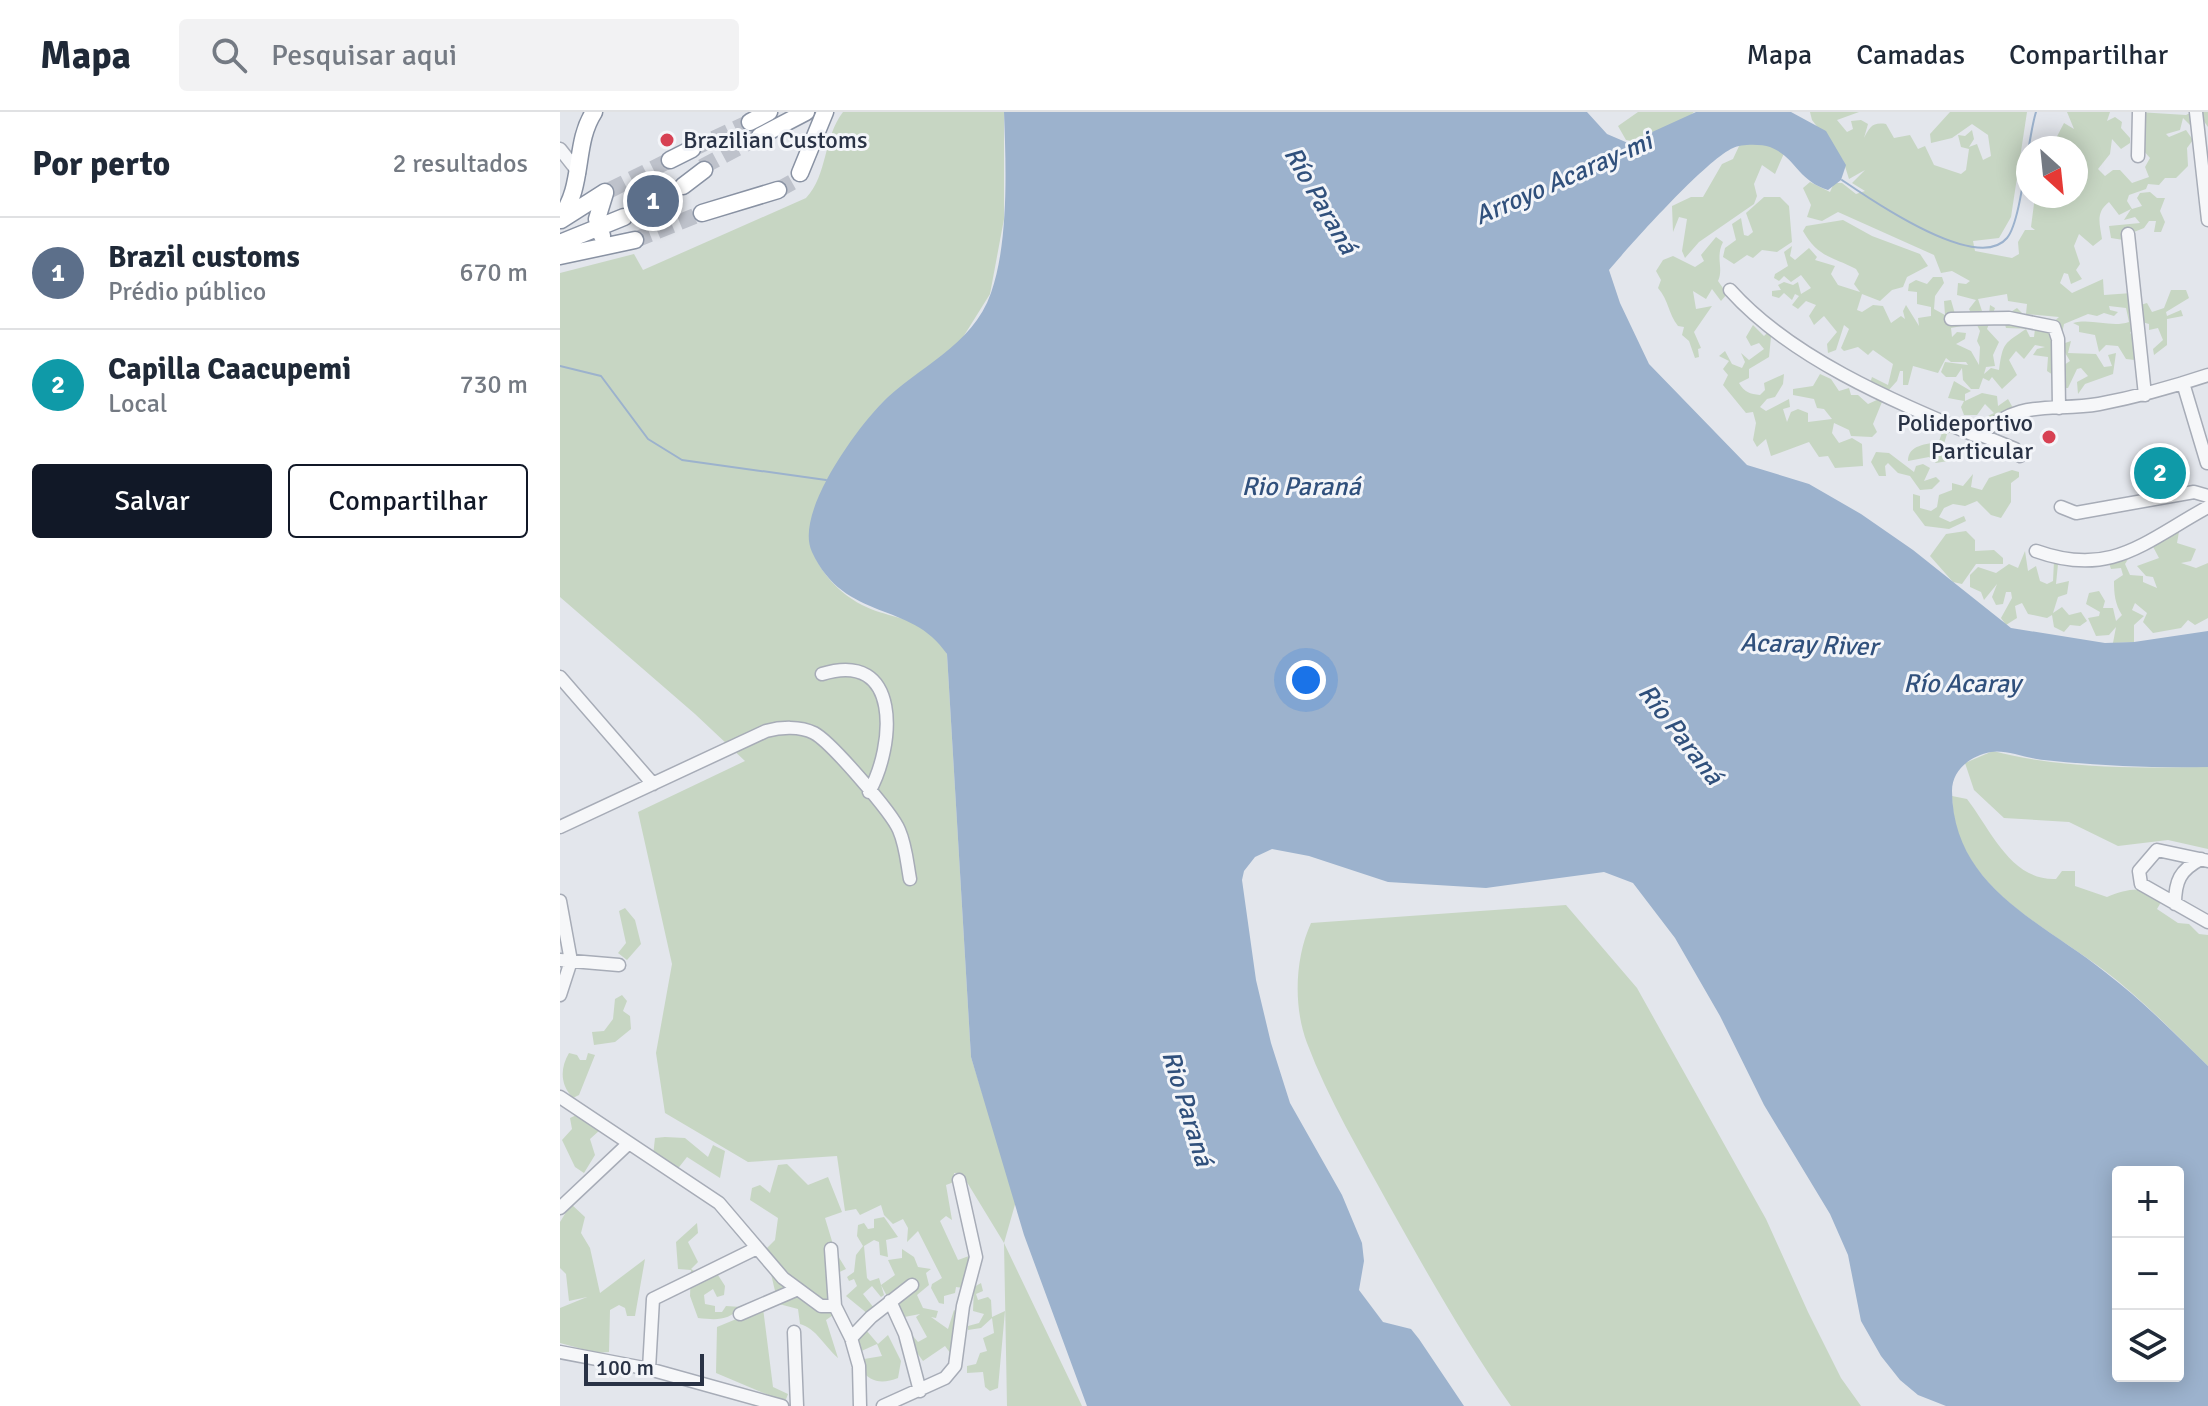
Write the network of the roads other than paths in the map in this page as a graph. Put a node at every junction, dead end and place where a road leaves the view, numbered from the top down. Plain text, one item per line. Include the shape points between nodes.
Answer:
1 (594, 112) edge
2 (769, 112) edge
3 (806, 112) edge
4 (825, 112) edge
5 (2139, 112) edge
6 (2196, 112) edge
7 (750, 122) tunnel mouth
8 (760, 136) tunnel mouth
9 (560, 149) edge
10 (692, 149) tunnel mouth
11 (2138, 156) dead end
12 (670, 160) tunnel mouth
13 (703, 169) tunnel mouth
14 (579, 173) junction
15 (800, 173) tunnel mouth
16 (681, 182) tunnel mouth
17 (778, 190) tunnel mouth
18 (622, 213) tunnel mouth
19 (702, 213) tunnel mouth
20 (560, 219) edge
21 (2208, 220) edge
22 (597, 224) junction
23 (2128, 234) dead end
24 (560, 236) edge
25 (635, 240) tunnel mouth
26 (560, 243) edge
27 (612, 245) junction
28 (560, 256) edge
29 (1730, 290) dead end
30 (1951, 319) dead end
31 (2208, 375) edge
32 (2183, 383) junction
33 (2145, 395) junction
34 (2059, 408) junction
35 (1981, 435) junction
36 (2020, 456) dead end
37 (2207, 463) edge
38 (2208, 496) edge
39 (2061, 507) dead end
40 (2208, 507) edge
41 (2036, 551) dead end
42 (822, 674) dead end
43 (560, 677) edge
44 (653, 784) junction
45 (869, 792) junction
46 (560, 827) edge
47 (2204, 860) edge
48 (910, 879) dead end
49 (560, 901) edge
50 (2175, 904) junction
51 (2208, 922) edge
52 (566, 960) edge
53 (619, 965) dead end
54 (560, 995) edge
55 (560, 1097) edge
56 (628, 1144) junction
57 (959, 1180) dead end
58 (560, 1208) edge
59 (755, 1249) junction
60 (831, 1249) dead end
61 (912, 1285) dead end
62 (798, 1289) junction
63 (890, 1301) junction
64 (835, 1306) junction
65 (740, 1314) dead end
66 (794, 1332) dead end
67 (851, 1338) junction
68 (560, 1352) edge
69 (649, 1369) junction
70 (920, 1391) junction
71 (782, 1406) edge
72 (797, 1406) edge
73 (860, 1406) edge
74 (883, 1406) edge

1 - 14 highway via 585,129
2 - 7 highway
3 - 8 highway
4 - 15 highway
5 - 11 street
6 - 21 street
9 - 14 street
10 - 12 highway
13 - 16 highway
14 - 20 highway
17 - 19 highway
18 - 22 highway
20 - 22 highway via 608,191
22 - 24 highway
22 - 26 highway
22 - 27 highway
23 - 33 street
25 - 27 highway
27 - 28 highway
29 - 35 street via 1797,346 1913,409
30 - 34 street via 1995,317 2054,327
31 - 32 street
32 - 33 street
32 - 37 street
33 - 34 street
34 - 35 street via 2021,409
35 - 36 street
38 - 39 street via 2194,492 2076,513
40 - 41 street via 2098,562 2067,562
42 - 45 street via 855,669 878,685 887,742 882,770
43 - 44 street
44 - 45 street via 779,727 812,732 831,746
44 - 46 street
45 - 48 street via 899,828
47 - 50 street via 2186,867 2178,878
47 - 50 street via 2157,850 2139,871 2141,884
49 - 52 street
50 - 51 street
52 - 53 street
52 - 54 street
55 - 56 street
56 - 58 street
56 - 59 street via 719,1203
57 - 70 street via 974,1241 974,1265 953,1371
59 - 62 street
59 - 69 street via 653,1299
60 - 64 street
61 - 63 street
62 - 64 street via 821,1306
62 - 65 street
63 - 67 street
63 - 70 street via 910,1347
64 - 67 street
66 - 72 street
67 - 73 street via 861,1378
68 - 69 street
69 - 71 street
70 - 74 street

